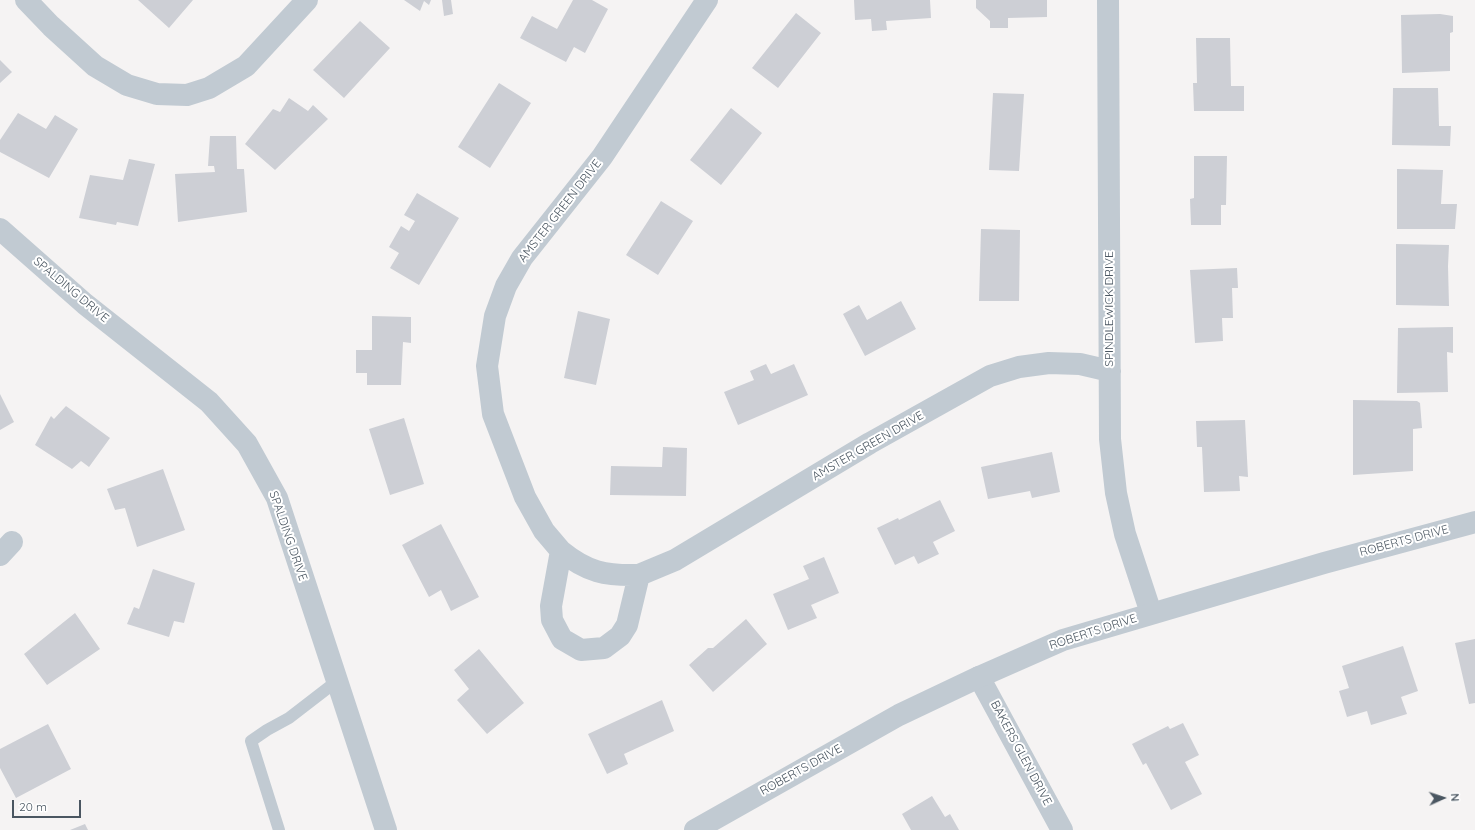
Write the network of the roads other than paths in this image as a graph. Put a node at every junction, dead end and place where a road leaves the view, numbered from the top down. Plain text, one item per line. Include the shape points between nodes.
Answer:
1 (26, 0) edge
2 (307, 0) edge
3 (707, 0) edge
4 (1108, 0) edge
5 (0, 229) edge
6 (1110, 371) junction
7 (1475, 522) edge
8 (561, 551) junction
9 (639, 575) junction
10 (1151, 613) junction
11 (979, 677) junction
12 (337, 681) junction
13 (279, 830) edge
14 (386, 830) edge
15 (695, 830) edge
16 (1062, 830) edge

1 - 2 street via 95,66 127,85 157,94 187,95 209,88 246,66
3 - 8 street, AMSTER GREEN DRIVE via 602,157 522,258 506,286 495,316 487,366 494,414 525,497 544,531
4 - 6 street, SPINDLEWICK DRIVE
5 - 12 street, SPALDING DRIVE via 85,304 209,402 247,444 277,498
6 - 9 street, AMSTER GREEN DRIVE via 1080,364 1049,363 1019,367 990,376 870,443 675,560
6 - 10 street, SPINDLEWICK DRIVE via 1110,439 1116,493 1125,534
7 - 10 street, ROBERTS DRIVE
8 - 9 street, AMSTER GREEN DRIVE via 575,562 596,572 617,576
8 - 9 street via 551,606 552,620 562,639 581,650 604,648 620,636 627,625
10 - 11 street, ROBERTS DRIVE via 1063,640
11 - 15 street, ROBERTS DRIVE via 899,715
11 - 16 street, BAKERS GLEN DRIVE
12 - 13 lane via 289,718 251,741
12 - 14 street, SPALDING DRIVE

